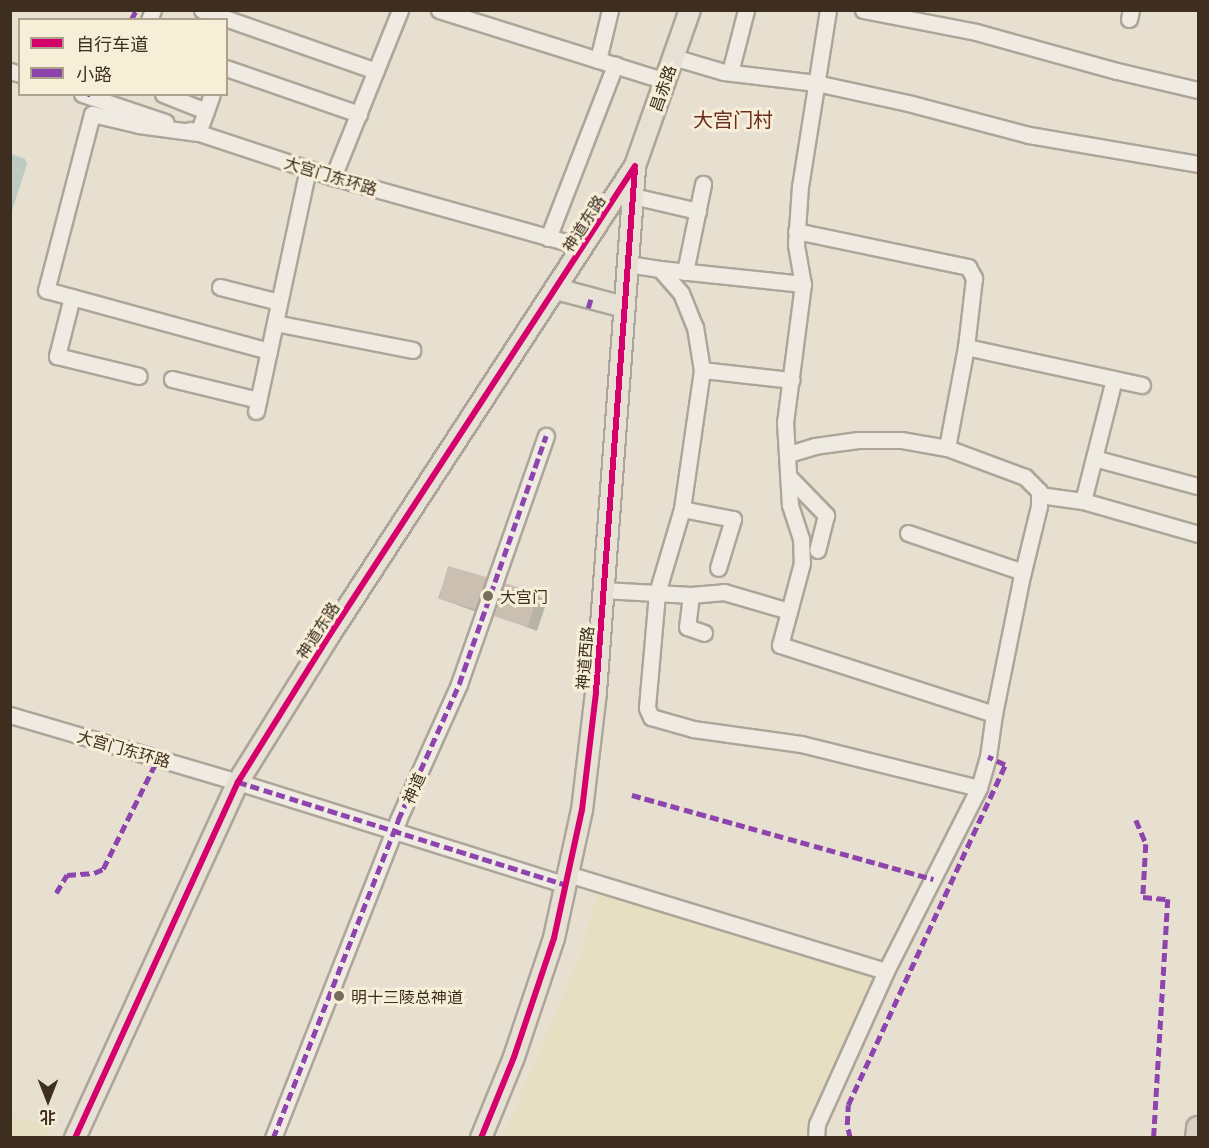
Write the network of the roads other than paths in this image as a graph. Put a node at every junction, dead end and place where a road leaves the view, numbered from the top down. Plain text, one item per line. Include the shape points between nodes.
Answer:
1 (202, 10) edge
2 (400, 10) edge
3 (439, 10) edge
4 (610, 10) edge
5 (690, 10) edge
6 (746, 10) edge
7 (828, 10) edge
8 (862, 10) edge
9 (225, 18) edge
10 (228, 19) edge
11 (674, 57) junction
12 (598, 60) junction
13 (615, 65) junction
14 (228, 69) edge
15 (376, 71) junction
16 (730, 72) junction
17 (665, 81) junction
18 (816, 83) junction
19 (1198, 90) edge
20 (88, 96) edge
21 (168, 96) edge
22 (211, 96) edge
23 (206, 111) junction
24 (359, 114) junction
25 (198, 133) junction
26 (1198, 164) edge
27 (635, 166) junction
28 (308, 169) junction
29 (333, 177) junction
30 (703, 184) dead end
31 (633, 196) junction
32 (698, 211) junction
33 (796, 231) junction
34 (548, 238) junction
35 (583, 248) junction
36 (628, 264) junction
37 (660, 270) junction
38 (685, 272) junction
39 (803, 284) junction
40 (220, 287) dead end
41 (556, 289) junction
42 (72, 297) junction
43 (279, 302) junction
44 (624, 307) junction
45 (275, 323) junction
46 (966, 347) junction
47 (412, 350) dead end
48 (269, 351) junction
49 (702, 370) junction
50 (139, 375) dead end
51 (172, 379) dead end
52 (1114, 379) junction
53 (791, 380) junction
54 (1142, 385) dead end
55 (546, 436) dead end
56 (947, 448) junction
57 (788, 454) junction
58 (1094, 458) junction
59 (790, 478) junction
60 (1198, 486) edge
61 (1039, 495) junction
62 (1083, 501) junction
63 (682, 509) junction
64 (908, 533) dead end
65 (1198, 534) edge
66 (817, 550) dead end
67 (718, 568) dead end
68 (1023, 572) junction
69 (603, 590) junction
70 (657, 593) junction
71 (691, 595) junction
72 (789, 611) junction
73 (704, 633) dead end
74 (994, 714) junction
75 (10, 715) edge
76 (238, 782) junction
77 (980, 788) junction
78 (394, 832) junction
79 (567, 879) junction
80 (886, 971) junction
81 (1198, 1128) edge
82 (75, 1137) edge
83 (273, 1137) edge
84 (481, 1137) edge
85 (816, 1137) edge
86 (1197, 1137) edge

1 - 9 street
2 - 15 street
3 - 12 street
4 - 12 street
5 - 11 main road, 昌赤路
6 - 16 street
7 - 18 street
8 - 19 street via 975,32
10 - 15 street
11 - 16 street
11 - 17 main road, 昌赤路
12 - 13 street
13 - 17 street
13 - 34 street
14 - 24 street
15 - 24 street
16 - 18 street
17 - 27 main road, 昌赤路
18 - 26 street via 1029,135
18 - 33 street
20 - 25 street, 大宫门东环路
21 - 23 street
22 - 23 street
23 - 25 street
24 - 29 street
25 - 28 street, 大宫门东环路
25 - 42 street via 92,114 46,290
27 - 31 main road, 神道西路
27 - 35 main road, 神道东路
28 - 29 street, 大宫门东环路
28 - 43 street
29 - 34 street, 大宫门东环路
30 - 32 street
31 - 32 street
31 - 36 main road, 神道西路
32 - 38 street
33 - 39 street
33 - 46 street via 968,267 974,278
34 - 35 street, 大宫门东环路
35 - 41 main road, 神道东路
36 - 37 street
36 - 44 main road, 神道西路
37 - 38 street
37 - 49 street via 681,293 696,327
38 - 39 street
39 - 53 street
40 - 43 street
41 - 44 main road via 590,303
41 - 76 main road, 神道东路
42 - 48 street
42 - 50 street via 57,356
43 - 45 street
44 - 69 main road, 神道西路
45 - 47 street
45 - 48 street
46 - 52 street
46 - 56 street
48 - 51 street via 257,405
49 - 53 street
49 - 63 street
52 - 54 street
52 - 58 street
53 - 57 street via 785,422
55 - 78 street, 神道 via 459,684
56 - 57 street via 901,440 858,440
56 - 61 street via 1025,477
57 - 59 street
58 - 60 street
58 - 62 street
59 - 66 street via 826,515
59 - 72 street via 790,505 801,538 802,563
61 - 62 street
61 - 68 street
62 - 65 street
63 - 67 street via 733,519
63 - 70 street
64 - 68 street
68 - 74 street
69 - 70 street
69 - 79 main road, 神道西路 via 582,810
70 - 71 street
70 - 77 street via 647,708 651,717 693,729 801,744
71 - 72 street via 724,592
71 - 73 street via 687,627
72 - 74 street via 780,645
74 - 77 street
75 - 76 street, 大宫门东环路
76 - 78 street, 大宫门东环路
76 - 82 main road, 神道东路
77 - 80 street
78 - 79 street, 大宫门东环路
78 - 83 street, 神道
79 - 80 street, 大宫门东环路
79 - 84 main road, 神道西路 via 547,960
80 - 85 street via 817,1124
81 - 86 highway

